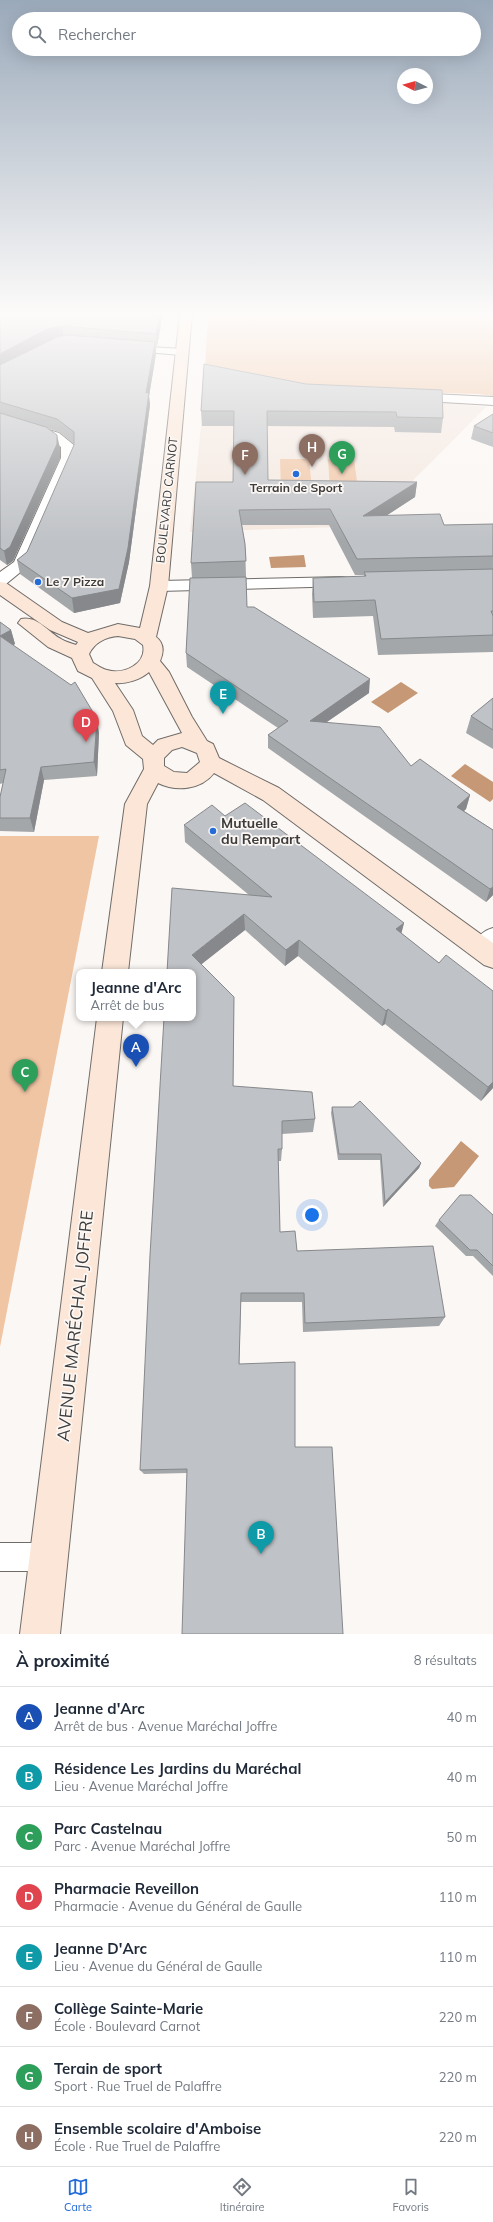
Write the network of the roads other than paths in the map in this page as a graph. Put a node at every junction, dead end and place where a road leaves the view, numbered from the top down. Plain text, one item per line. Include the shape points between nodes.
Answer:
1 (178, 390) edge
2 (401, 396) edge
3 (493, 401) edge
4 (0, 420) edge
5 (0, 580) edge
6 (358, 581) edge
7 (159, 586) junction
8 (0, 588) edge
9 (0, 603) edge
10 (147, 637) junction
11 (85, 647) junction
12 (151, 663) junction
13 (100, 676) junction
14 (205, 753) junction
15 (154, 762) junction
16 (490, 948) edge
17 (115, 969) edge
18 (110, 1021) edge
19 (0, 1557) edge
20 (48, 1557) junction
21 (40, 1634) edge

1 - 7 main road, BOULEVARD CARNOT
2 - 3 street
4 - 5 street via 54,436 68,446 68,458 21,565
6 - 7 street
7 - 10 main road, BOULEVARD CARNOT
8 - 11 main road
9 - 11 main road via 54,643
10 - 11 main road via 118,630 97,635
10 - 12 main road via 155,649
11 - 13 main road via 81,661 84,667
12 - 13 main road via 144,669 123,677
12 - 14 main road via 160,672 183,718
13 - 15 main road via 123,710 133,740
14 - 15 main road via 191,741 173,741 158,749
14 - 15 main road via 203,774 186,781 167,779
14 - 16 main road via 271,794
15 - 17 main road via 136,804
18 - 20 main road, AVENUE MARÉCHAL JOFFRE
19 - 20 lane
20 - 21 main road, AVENUE MARÉCHAL JOFFRE

